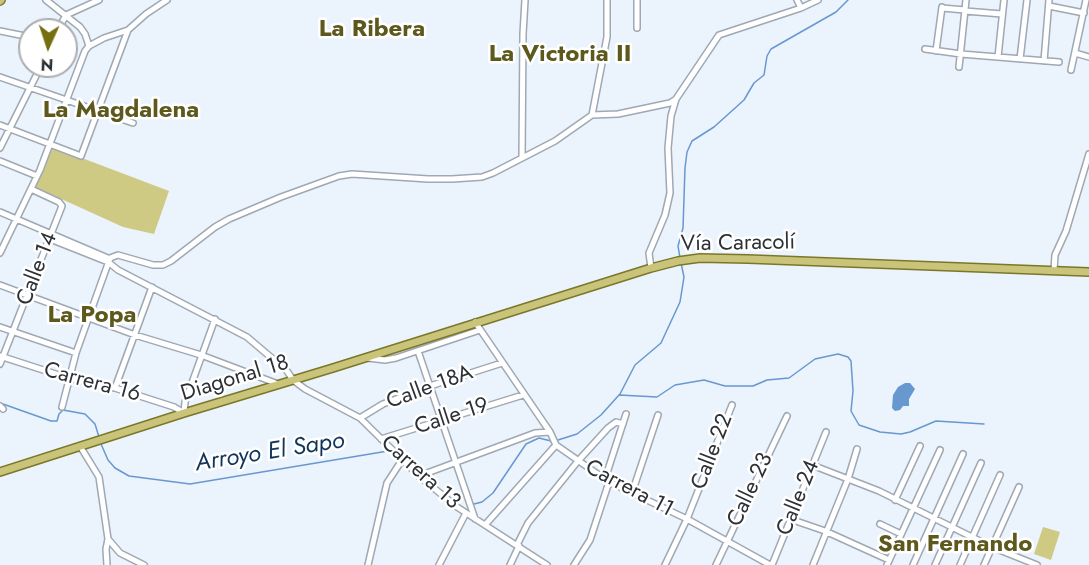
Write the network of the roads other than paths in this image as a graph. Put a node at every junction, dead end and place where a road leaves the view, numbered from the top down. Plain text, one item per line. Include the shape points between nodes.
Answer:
1 (46, 0) edge
2 (99, 0) edge
3 (167, 0) edge
4 (525, 0) edge
5 (607, 0) edge
6 (637, 0) edge
7 (797, 0) edge
8 (818, 0) edge
9 (966, 0) edge
10 (1004, 0) edge
11 (1027, 0) edge
12 (1086, 0) edge
13 (1049, 3) edge
14 (801, 8) junction
15 (965, 11) junction
16 (1002, 14) junction
17 (66, 15) junction
18 (1085, 17) edge
19 (64, 18) edge
20 (638, 28) dead end
21 (128, 30) junction
22 (0, 31) edge
23 (18, 35) edge
24 (89, 46) junction
25 (925, 50) dead end
26 (936, 51) junction
27 (1075, 53) junction
28 (961, 54) junction
29 (998, 57) junction
30 (1089, 57) edge
31 (1020, 59) junction
32 (1044, 61) junction
33 (1059, 62) dead end
34 (959, 67) dead end
35 (1071, 70) dead end
36 (0, 77) edge
37 (35, 78) edge
38 (31, 87) junction
39 (676, 99) junction
40 (67, 100) junction
41 (99, 110) junction
42 (592, 115) junction
43 (133, 123) dead end
44 (0, 125) edge
45 (10, 129) junction
46 (50, 144) junction
47 (0, 148) edge
48 (1089, 154) edge
49 (522, 157) junction
50 (0, 161) edge
51 (37, 176) junction
52 (30, 189) junction
53 (0, 212) edge
54 (16, 219) junction
55 (51, 237) junction
56 (0, 253) edge
57 (110, 262) junction
58 (651, 268) junction
59 (1054, 270) junction
60 (1089, 272) edge
61 (0, 285) edge
62 (152, 286) junction
63 (28, 296) junction
64 (89, 318) junction
65 (215, 319) junction
66 (475, 322) junction
67 (0, 327) edge
68 (480, 330) junction
69 (14, 332) junction
70 (135, 335) junction
71 (418, 351) junction
72 (76, 352) junction
73 (2, 356) edge
74 (201, 356) junction
75 (366, 357) junction
76 (502, 363) junction
77 (0, 364) edge
78 (68, 378) junction
79 (294, 380) junction
80 (278, 384) junction
81 (430, 386) junction
82 (115, 388) junction
83 (523, 395) junction
84 (732, 405) dead end
85 (62, 407) dead end
86 (183, 413) junction
87 (626, 414) dead end
88 (658, 415) dead end
89 (787, 416) dead end
90 (360, 418) junction
91 (442, 421) junction
92 (623, 424) junction
93 (550, 432) junction
94 (825, 432) dead end
95 (381, 439) junction
96 (555, 442) junction
97 (80, 446) junction
98 (920, 446) dead end
99 (857, 449) dead end
100 (939, 450) dead end
101 (963, 454) dead end
102 (402, 460) junction
103 (578, 461) junction
104 (457, 463) junction
105 (981, 464) dead end
106 (812, 465) junction
107 (0, 472) edge
108 (1000, 475) dead end
109 (419, 476) junction
110 (848, 479) junction
111 (607, 480) junction
112 (1019, 487) dead end
113 (632, 493) junction
114 (895, 500) junction
115 (913, 509) junction
116 (466, 513) junction
117 (475, 519) junction
118 (687, 519) junction
119 (790, 519) junction
120 (934, 519) junction
121 (880, 524) dead end
122 (485, 525) junction
123 (952, 528) junction
124 (825, 531) junction
125 (901, 534) junction
126 (972, 537) junction
127 (108, 539) junction
128 (727, 542) junction
129 (518, 546) junction
130 (992, 547) junction
131 (888, 563) edge
132 (107, 565) edge
133 (144, 565) edge
134 (368, 565) edge
135 (439, 565) edge
136 (510, 565) edge
137 (547, 565) edge
138 (574, 565) edge
139 (665, 565) edge
140 (716, 565) edge
141 (771, 565) edge
142 (813, 565) edge
143 (913, 565) edge
144 (935, 565) edge
145 (960, 565) edge
146 (984, 565) edge
147 (1036, 565) edge

1 - 17 street
2 - 17 street
3 - 21 street
4 - 49 street
5 - 42 street via 608,37
6 - 20 street
7 - 14 street
8 - 14 street
9 - 15 street
10 - 16 street
11 - 31 street
12 - 18 street
13 - 18 street
13 - 32 street
14 - 39 street via 719,35
15 - 16 street
15 - 26 street via 942,8
15 - 28 street
16 - 29 street
17 - 19 street
17 - 24 street via 85,34
18 - 27 street
21 - 24 street
21 - 41 street
22 - 23 street
24 - 40 street
25 - 26 street
26 - 28 street
27 - 30 street
27 - 35 street
28 - 29 street
28 - 34 street
29 - 31 street
31 - 32 street
32 - 33 street
36 - 38 street
37 - 38 street
38 - 40 street
38 - 45 street
39 - 42 street via 618,114
39 - 58 street via 668,148 670,193 649,253
40 - 41 street
40 - 46 street
41 - 43 street
41 - 46 street via 81,156
42 - 49 street via 568,134
44 - 45 street
45 - 46 street
45 - 47 street
46 - 51 street
48 - 59 street via 1055,255
49 - 57 street via 482,177 339,176 230,219 163,265 117,255
50 - 51 street
51 - 52 street
52 - 54 street
52 - 55 street, Calle 14 via 62,206
53 - 54 street, Carrera 13
54 - 55 street, Carrera 13
54 - 56 street
55 - 57 street, Carrera 13
55 - 63 street, Calle 14
57 - 62 street, Carrera 13
57 - 64 street
58 - 59 main road, Vía Caracolí via 700,258 748,258
58 - 66 main road, Vía Caracolí
59 - 60 main road, Vía Caracolí
61 - 63 street
62 - 65 street, Carrera 13
62 - 70 street
63 - 64 street
63 - 69 street, Calle 14
64 - 70 street
64 - 72 street
65 - 74 street
65 - 79 street, Carrera 13 via 247,337
66 - 68 street, Carrera 11
66 - 75 main road, Vía Caracolí
67 - 69 street
68 - 71 street, Diagonal 18
68 - 76 street, Carrera 11
69 - 72 street
69 - 73 street, Calle 14
70 - 74 street
70 - 82 street
71 - 75 street, Diagonal 18 via 385,360
71 - 81 street
72 - 78 street
73 - 77 street, Calle 14
73 - 78 street, Carrera 16
74 - 80 street
74 - 86 street
75 - 79 main road, Diagonal 18
76 - 81 street, Calle 18A
76 - 83 street, Carrera 11
78 - 82 street, Carrera 16
78 - 85 street
79 - 80 main road, Diagonal 18
79 - 90 street, Carrera 13
80 - 86 main road, Diagonal 18
81 - 90 street, Calle 18A via 383,404
81 - 91 street
82 - 86 street, Carrera 16
83 - 91 street, Calle 19
83 - 93 street, Carrera 11
84 - 118 street, Calle 22
86 - 97 main road, Diagonal 18
87 - 92 street
88 - 113 street
89 - 128 street, Calle 23
90 - 95 street, Carrera 13
91 - 95 street, Calle 19
91 - 104 street
92 - 103 street via 608,428
92 - 111 street
93 - 96 street, Carrera 11
93 - 104 street via 535,433
94 - 106 street, Calle 24
95 - 102 street, Carrera 13
96 - 103 street, Carrera 11
96 - 122 street
97 - 107 main road, Diagonal 18
97 - 127 street via 99,477
98 - 114 street
99 - 110 street
100 - 115 street
101 - 120 street
102 - 109 street, Carrera 13
102 - 134 street, Calle 19 via 387,483
103 - 111 street, Carrera 11
103 - 129 street via 528,523
104 - 109 street
104 - 117 street
105 - 123 street
106 - 110 street
106 - 119 street, Calle 24
108 - 126 street
109 - 116 street, Carrera 13
110 - 114 street
110 - 124 street
111 - 113 street, Carrera 11
111 - 138 street via 590,540
112 - 130 street
113 - 118 street, Carrera 11
114 - 115 street
115 - 120 street
115 - 125 street
116 - 117 street, Carrera 13
116 - 135 street
117 - 122 street, Carrera 13
118 - 128 street, Carrera 11
118 - 139 street, Calle 22
119 - 124 street
119 - 141 street, Calle 24
120 - 123 street
120 - 143 street
121 - 125 street
122 - 129 street, Carrera 13
123 - 126 street
123 - 144 street
124 - 131 street
124 - 142 street
125 - 131 street
126 - 130 street
126 - 145 street
127 - 132 street
127 - 133 street via 120,553
128 - 140 street, Calle 23
128 - 141 street, Carrera 11
129 - 136 street
129 - 137 street, Carrera 13
130 - 146 street
130 - 147 street

